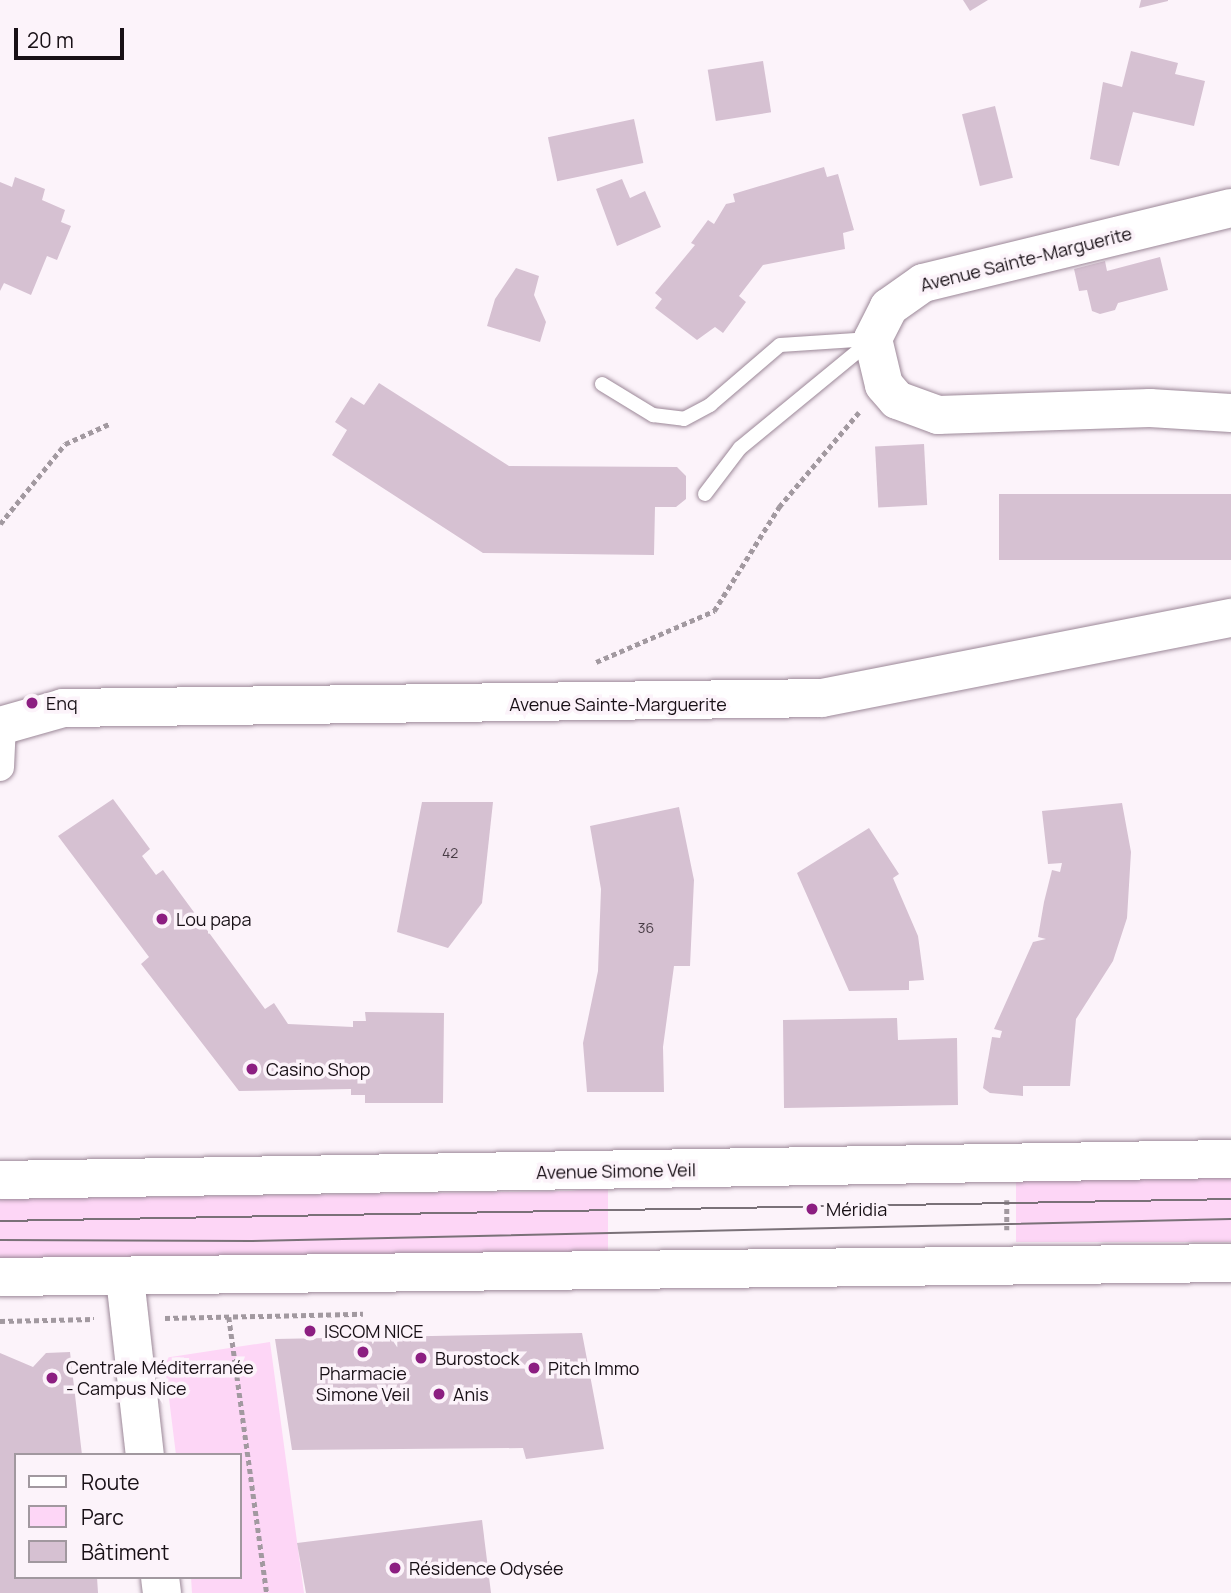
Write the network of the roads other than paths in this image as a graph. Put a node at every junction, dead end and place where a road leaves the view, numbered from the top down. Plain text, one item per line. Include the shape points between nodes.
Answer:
1 (1231, 208) edge
2 (873, 339) junction
3 (602, 384) dead end
4 (1231, 413) edge
5 (705, 494) dead end
6 (1231, 618) edge
7 (1, 726) edge
8 (0, 767) edge
9 (1231, 1159) edge
10 (0, 1180) edge
11 (1231, 1263) edge
12 (0, 1277) edge
13 (125, 1278) junction
14 (145, 1453) edge

1 - 2 main road, Avenue Sainte-Marguerite via 923,283 888,307
2 - 3 lane via 780,345 710,405 684,419 653,415
2 - 4 main road via 884,385 897,400 938,415 1150,408
2 - 5 lane via 740,448
6 - 7 main road, Avenue Sainte-Marguerite via 822,698 762,703 63,708
7 - 8 street
9 - 10 main road, Avenue Simone Veil
11 - 13 main road
12 - 13 main road
13 - 14 main road

